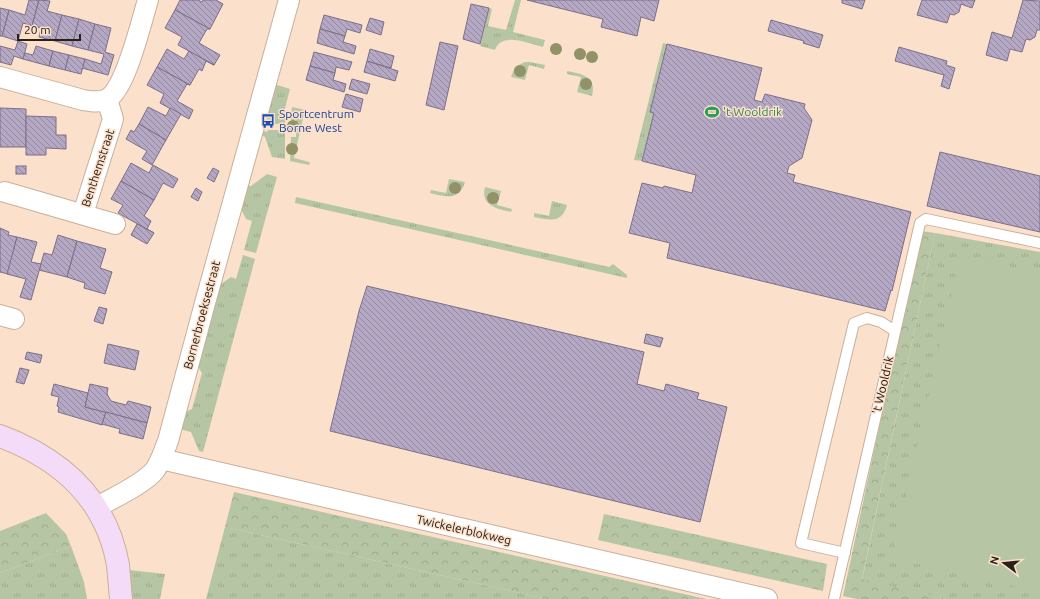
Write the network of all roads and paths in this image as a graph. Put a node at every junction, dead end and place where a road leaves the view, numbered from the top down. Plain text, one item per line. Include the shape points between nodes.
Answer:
1 (148, 0) edge
2 (289, 0) edge
3 (0, 77) edge
4 (107, 99) junction
5 (5, 192) dead end
6 (83, 214) junction
7 (115, 224) dead end
8 (1040, 244) edge
9 (895, 331) junction
10 (0, 436) edge
11 (161, 459) junction
12 (97, 507) junction
13 (845, 553) junction
14 (121, 599) edge
15 (767, 599) edge
16 (834, 599) edge

1 - 4 street via 124,77 118,89
2 - 11 street, Bornerbroeksestraat
3 - 4 street via 83,100 95,102
4 - 6 street, Benthemstraat via 113,119
5 - 6 street, Benthemstraat
6 - 7 street, Benthemstraat
8 - 9 lane, 't Wooldrik via 926,219 920,223
9 - 13 lane, 't Wooldrik
9 - 13 lane via 881,322 867,318 854,324 801,544
10 - 12 main road via 55,463 74,479
11 - 12 street, Bornerbroeksestraat via 147,478
11 - 15 street, Twickelerblokweg
12 - 14 main road via 109,534 118,565
13 - 16 lane, 't Wooldrik

